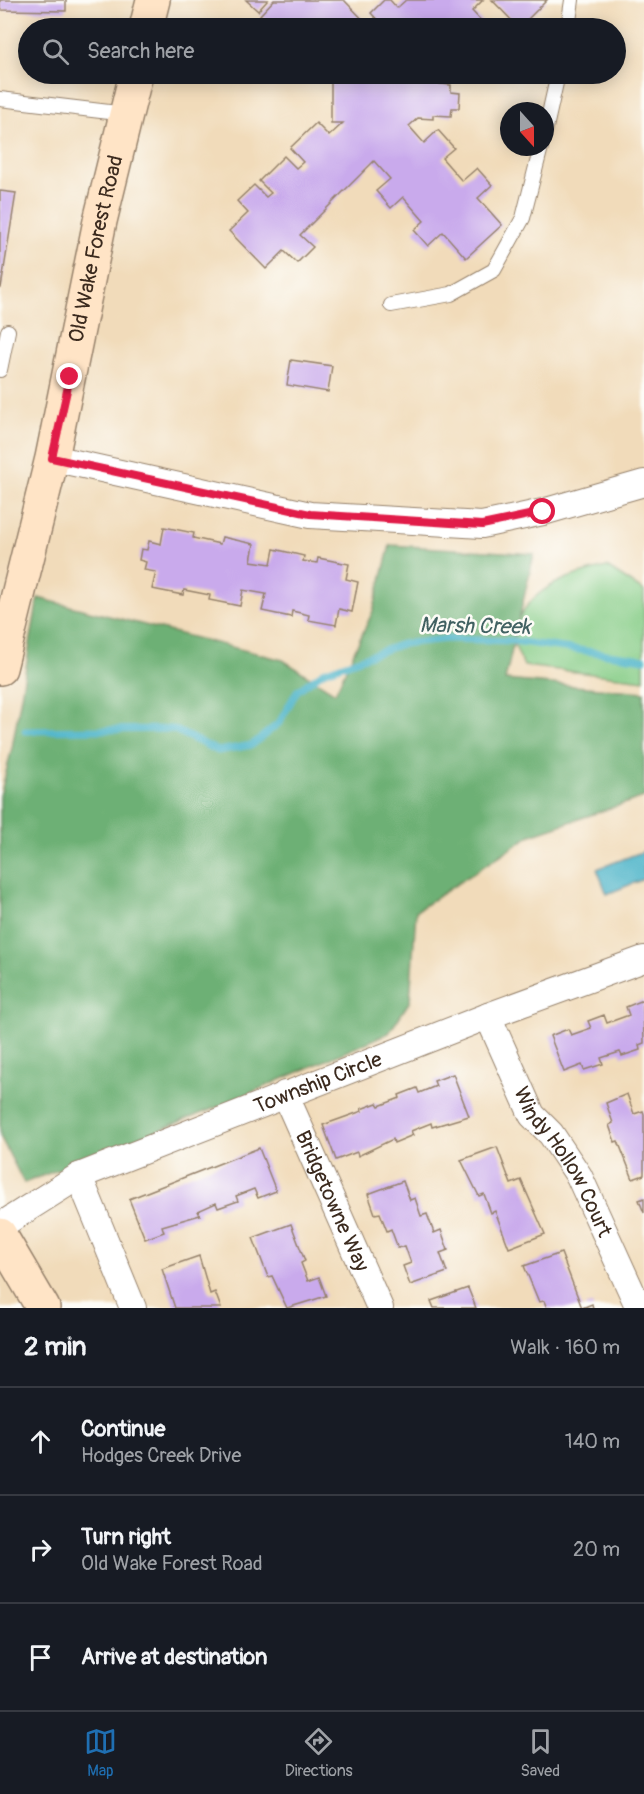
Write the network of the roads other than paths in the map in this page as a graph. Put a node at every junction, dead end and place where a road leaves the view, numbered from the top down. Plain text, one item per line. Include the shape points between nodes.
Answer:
1 (153, 0) edge
2 (572, 0) edge
3 (149, 18) edge
4 (569, 18) edge
5 (134, 84) edge
6 (556, 84) edge
7 (0, 99) edge
8 (552, 102) edge
9 (126, 114) junction
10 (539, 156) edge
11 (391, 305) dead end
12 (8, 331) dead end
13 (0, 370) edge
14 (52, 458) junction
15 (644, 483) edge
16 (0, 668) edge
17 (644, 959) edge
18 (489, 1016) junction
19 (285, 1094) junction
20 (79, 1176) junction
21 (0, 1226) edge
22 (0, 1234) edge
23 (43, 1308) edge
24 (134, 1308) edge
25 (380, 1308) edge
26 (639, 1308) edge

1 - 3 street
2 - 4 lane
5 - 9 street, Old Wake Forest Road
6 - 8 lane
7 - 9 lane
9 - 14 street, Old Wake Forest Road
10 - 11 lane via 523,218 494,270 451,294
12 - 13 lane
14 - 15 street via 310,514 482,525
14 - 16 street, Old Wake Forest Road via 14,589
17 - 18 street, Township Circle
18 - 19 street, Township Circle
18 - 26 street, Windy Hollow Court via 532,1115 551,1134 579,1176
19 - 20 street, Township Circle
19 - 25 street, Bridgetowne Way
20 - 21 street, Township Circle
20 - 24 street
22 - 23 street

